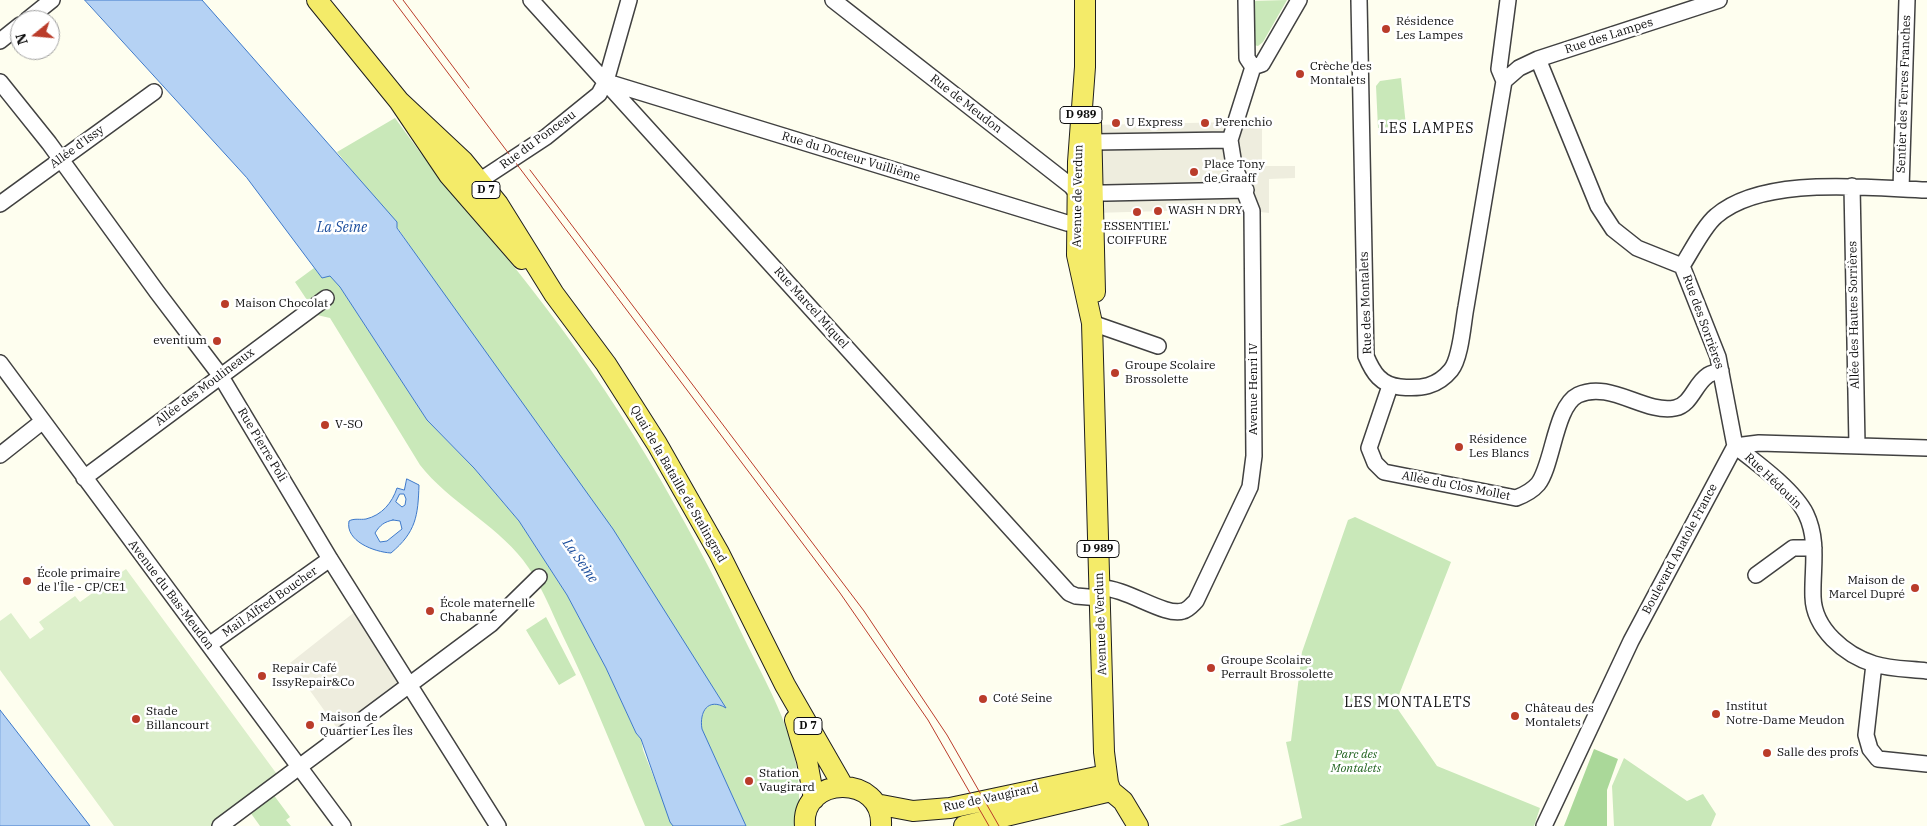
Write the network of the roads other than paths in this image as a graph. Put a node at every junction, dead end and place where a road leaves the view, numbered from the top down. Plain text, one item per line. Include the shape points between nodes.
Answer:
1 (52, 0) edge
2 (317, 0) edge
3 (531, 0) edge
4 (628, 0) edge
5 (833, 0) edge
6 (1085, 0) edge
7 (1246, 0) edge
8 (1299, 0) edge
9 (1359, 0) edge
10 (1508, 0) edge
11 (1719, 0) edge
12 (1907, 0) edge
13 (40, 10) edge
14 (10, 33) edge
15 (0, 41) edge
16 (1538, 59) junction
17 (1085, 67) junction
18 (1251, 74) junction
19 (606, 81) junction
20 (1504, 81) junction
21 (0, 82) edge
22 (154, 92) dead end
23 (660, 98) junction
24 (642, 121) junction
25 (1230, 140) junction
26 (1093, 142) junction
27 (61, 159) junction
28 (1078, 167) junction
29 (1056, 174) junction
30 (1852, 186) junction
31 (471, 187) junction
32 (1901, 189) junction
33 (1246, 190) junction
34 (1927, 190) edge
35 (1085, 193) junction
36 (0, 204) edge
37 (1088, 224) junction
38 (1682, 266) junction
39 (326, 298) dead end
40 (1092, 323) junction
41 (1158, 346) dead end
42 (0, 362) edge
43 (1721, 371) junction
44 (220, 375) junction
45 (1390, 386) junction
46 (43, 421) junction
47 (1857, 445) junction
48 (1736, 446) junction
49 (1927, 448) edge
50 (0, 454) edge
51 (84, 478) junction
52 (1814, 548) junction
53 (330, 559) junction
54 (1756, 575) dead end
55 (539, 577) dead end
56 (1100, 593) junction
57 (209, 645) junction
58 (1874, 664) junction
59 (1927, 671) edge
60 (410, 685) junction
61 (785, 685) junction
62 (1927, 764) edge
63 (300, 766) junction
64 (1109, 783) junction
65 (843, 786) junction
66 (814, 799) junction
67 (876, 804) junction
68 (220, 826) edge
69 (343, 826) edge
70 (498, 826) edge
71 (805, 826) edge
72 (881, 826) edge
73 (964, 826) edge
74 (1138, 826) edge
75 (1544, 826) edge

1 - 13 street
2 - 31 main road, Quai de la Bataille de Stalingrad / D 7 via 399,101 463,161
3 - 19 street, Rue Marcel Miquel
4 - 19 street
5 - 29 street, Rue de Meudon
6 - 17 main road, Avenue de Verdun / D 989
7 - 18 street via 1247,58
8 - 18 street, Avenue Henri IV via 1262,64
9 - 45 street, Rue des Montalets via 1366,356 1380,380
10 - 20 street via 1499,69
11 - 16 street, Rue des Lampes
12 - 32 street, Sentier des Terres Franches
14 - 15 street
16 - 20 street, Rue des Lampes via 1519,68
16 - 38 street via 1598,206 1613,229 1637,248
17 - 26 main road, Avenue de Verdun / D 989
17 - 28 main road, Avenue de Verdun / D 989
18 - 25 street, Avenue Henri IV
19 - 23 street, Rue du Docteur Vuillième
19 - 24 street, Rue Marcel Miquel
19 - 31 street, Rue du Ponceau via 599,94 546,137
20 - 45 street via 1453,368 1438,381 1419,389
21 - 27 street, Rue Pierre Poli
22 - 27 street, Allée d'Issy
23 - 24 street via 647,106
23 - 37 street, Rue du Docteur Vuillième via 1067,224
24 - 56 street, Rue Marcel Miquel via 1069,593 1076,596
25 - 26 street
25 - 33 street, Avenue Henri IV via 1234,165
26 - 28 street
26 - 35 main road, Avenue de Verdun / D 989
27 - 36 street, Allée d'Issy
27 - 44 street, Rue Pierre Poli
28 - 29 street
28 - 35 main road, Avenue de Verdun / D 989
29 - 35 street, Rue de Meudon
30 - 32 street, Rue des Sorrières
30 - 38 street, Rue des Sorrières via 1798,188 1734,203 1714,217
30 - 47 street, Allée des Hautes Sorrières
31 - 61 main road, Quai de la Bataille de Stalingrad / D 7 via 498,204 554,294 606,364 662,452 719,553
32 - 34 street, Rue des Sorrières
33 - 35 street
33 - 56 street, Avenue Henri IV via 1252,211 1254,456 1250,487 1196,601 1185,611 1173,613 1118,589
35 - 37 main road, Avenue de Verdun / D 989
37 - 40 main road, Avenue de Verdun / D 989 via 1095,305
38 - 43 street, Rue des Sorrières
39 - 44 street, Allée des Moulineaux
40 - 41 street
40 - 56 main road, Avenue de Verdun / D 989
42 - 46 street, Avenue du Bas-Meudon
43 - 45 street, Allée du Clos Mollet via 1707,376 1688,400 1667,409 1601,391 1578,395 1567,405 1539,483 1516,498 1384,472 1375,463 1369,448
43 - 48 street, Rue des Sorrières
44 - 51 street, Allée des Moulineaux
44 - 53 street, Rue Pierre Poli
46 - 50 street
46 - 51 street, Avenue du Bas-Meudon
47 - 48 street via 1759,442
47 - 49 street
48 - 52 street, Rue Hédouin via 1802,507 1812,530
48 - 75 street, Boulevard Anatole France via 1631,641
51 - 57 street, Avenue du Bas-Meudon
52 - 54 street via 1793,548
52 - 58 street, Rue Hédouin via 1813,598 1821,625 1828,635
53 - 57 street, Mail Alfred Boucher
53 - 60 street, Rue Pierre Poli
55 - 60 street via 491,624
56 - 64 main road, Avenue de Verdun / D 989
57 - 63 street, Avenue du Bas-Meudon
58 - 59 street, Rue Hédouin
58 - 62 street via 1866,735 1870,749 1878,759
60 - 63 street
60 - 70 street, Rue Pierre Poli
61 - 65 main road, Quai de la Bataille de Stalingrad / D 7
61 - 66 main road, Quai de la Bataille de Stalingrad / D 7 via 807,761
63 - 68 street
63 - 69 street, Avenue du Bas-Meudon
64 - 67 main road, Rue de Vaugirard via 950,808 913,811
64 - 73 main road, Rue de Vaugirard
64 - 74 main road
65 - 66 main road via 827,789
65 - 67 main road via 858,789
66 - 71 main road via 807,810
67 - 72 main road

